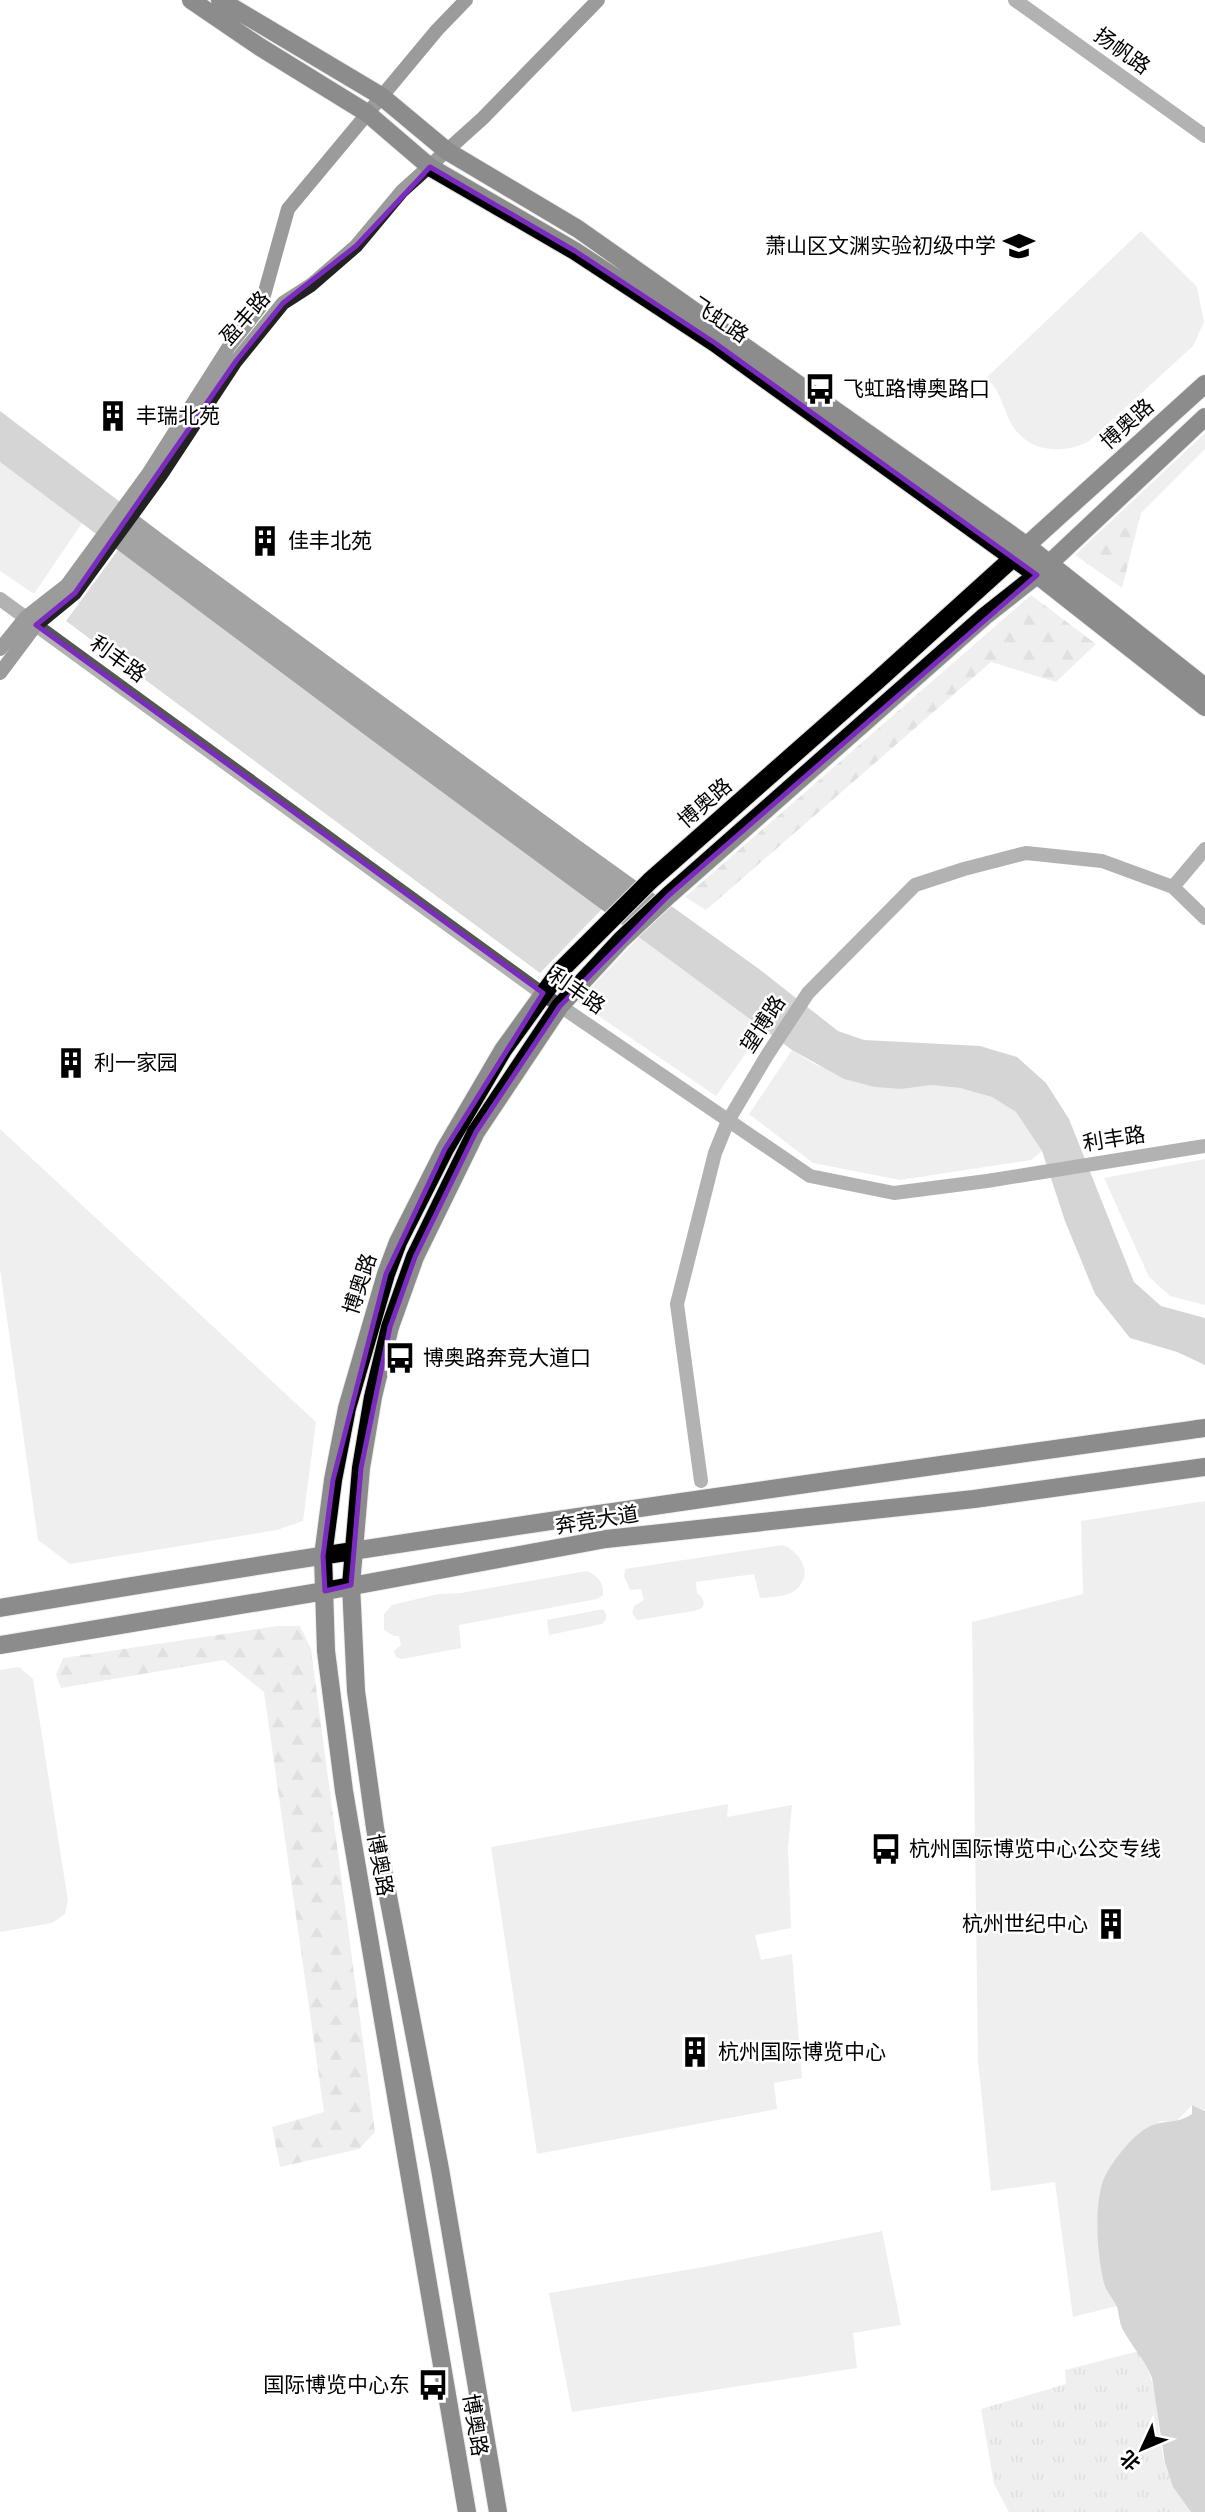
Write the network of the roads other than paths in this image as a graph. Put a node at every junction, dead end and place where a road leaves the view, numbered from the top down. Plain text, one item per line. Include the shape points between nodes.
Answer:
1 (191, 0) edge
2 (220, 0) edge
3 (466, 0) edge
4 (598, 0) edge
5 (1015, 0) edge
6 (381, 96) junction
7 (367, 113) junction
8 (1205, 136) edge
9 (447, 151) junction
10 (430, 167) junction
11 (1205, 384) edge
12 (1205, 418) edge
13 (1019, 551) junction
14 (1043, 569) junction
15 (0, 598) edge
16 (31, 621) junction
17 (0, 649) edge
18 (0, 673) edge
19 (1205, 687) edge
20 (1205, 707) edge
21 (1205, 849) edge
22 (1172, 887) junction
23 (1205, 918) edge
24 (542, 993) junction
25 (560, 1006) junction
26 (728, 1121) junction
27 (1205, 1146) edge
28 (1205, 1428) edge
29 (1205, 1467) edge
30 (701, 1481) dead end
31 (354, 1551) junction
32 (323, 1556) junction
33 (351, 1585) junction
34 (325, 1591) junction
35 (0, 1608) edge
36 (0, 1645) edge
37 (467, 2512) edge
38 (498, 2512) edge

1 - 7 main road, 飞虹路
2 - 6 main road, 飞虹路
3 - 6 main road, 盈丰路
4 - 9 main road, 盈丰路
5 - 8 street, 扬帆路
6 - 7 main road, 盈丰路
6 - 9 main road, 飞虹路
7 - 10 main road, 飞虹路
7 - 16 main road, 盈丰路 via 288,209 261,306 67,585
9 - 10 main road, 盈丰路
9 - 13 main road, 飞虹路 via 578,229
10 - 13 main road, 飞虹路 via 575,251 715,342
10 - 16 main road, 盈丰路 via 402,191 356,246 283,303 236,361 75,593
11 - 13 main road, 博奥路
12 - 14 main road, 博奥路
13 - 14 main road, 飞虹路
13 - 24 main road, 博奥路 via 650,881
14 - 19 main road, 飞虹路
14 - 20 main road, 飞虹路
14 - 25 main road, 博奥路 via 668,896
15 - 16 street, 利丰路
16 - 17 main road, 盈丰路
16 - 18 main road, 盈丰路
16 - 24 street, 利丰路
21 - 22 street
22 - 23 street
22 - 26 street, 望博路 via 1102,861 1026,853 915,885 808,993
24 - 25 street, 利丰路
24 - 32 main road, 博奥路 via 444,1149 397,1242 347,1408
25 - 26 street, 利丰路
25 - 31 main road, 博奥路 via 476,1132 415,1258 390,1328 373,1397
26 - 27 street, 利丰路 via 810,1177 894,1193
26 - 30 street, 望博路 via 715,1153 677,1304
28 - 31 main road, 奔竞大道
29 - 33 main road, 奔竞大道 via 974,1499 606,1539
31 - 32 main road, 奔竞大道
31 - 33 main road, 博奥路
32 - 34 main road, 博奥路
32 - 35 main road, 奔竞大道
33 - 34 main road, 奔竞大道
33 - 38 main road, 博奥路 via 356,1691 375,1828
34 - 36 main road, 奔竞大道
34 - 37 main road, 博奥路 via 326,1651 344,1791

